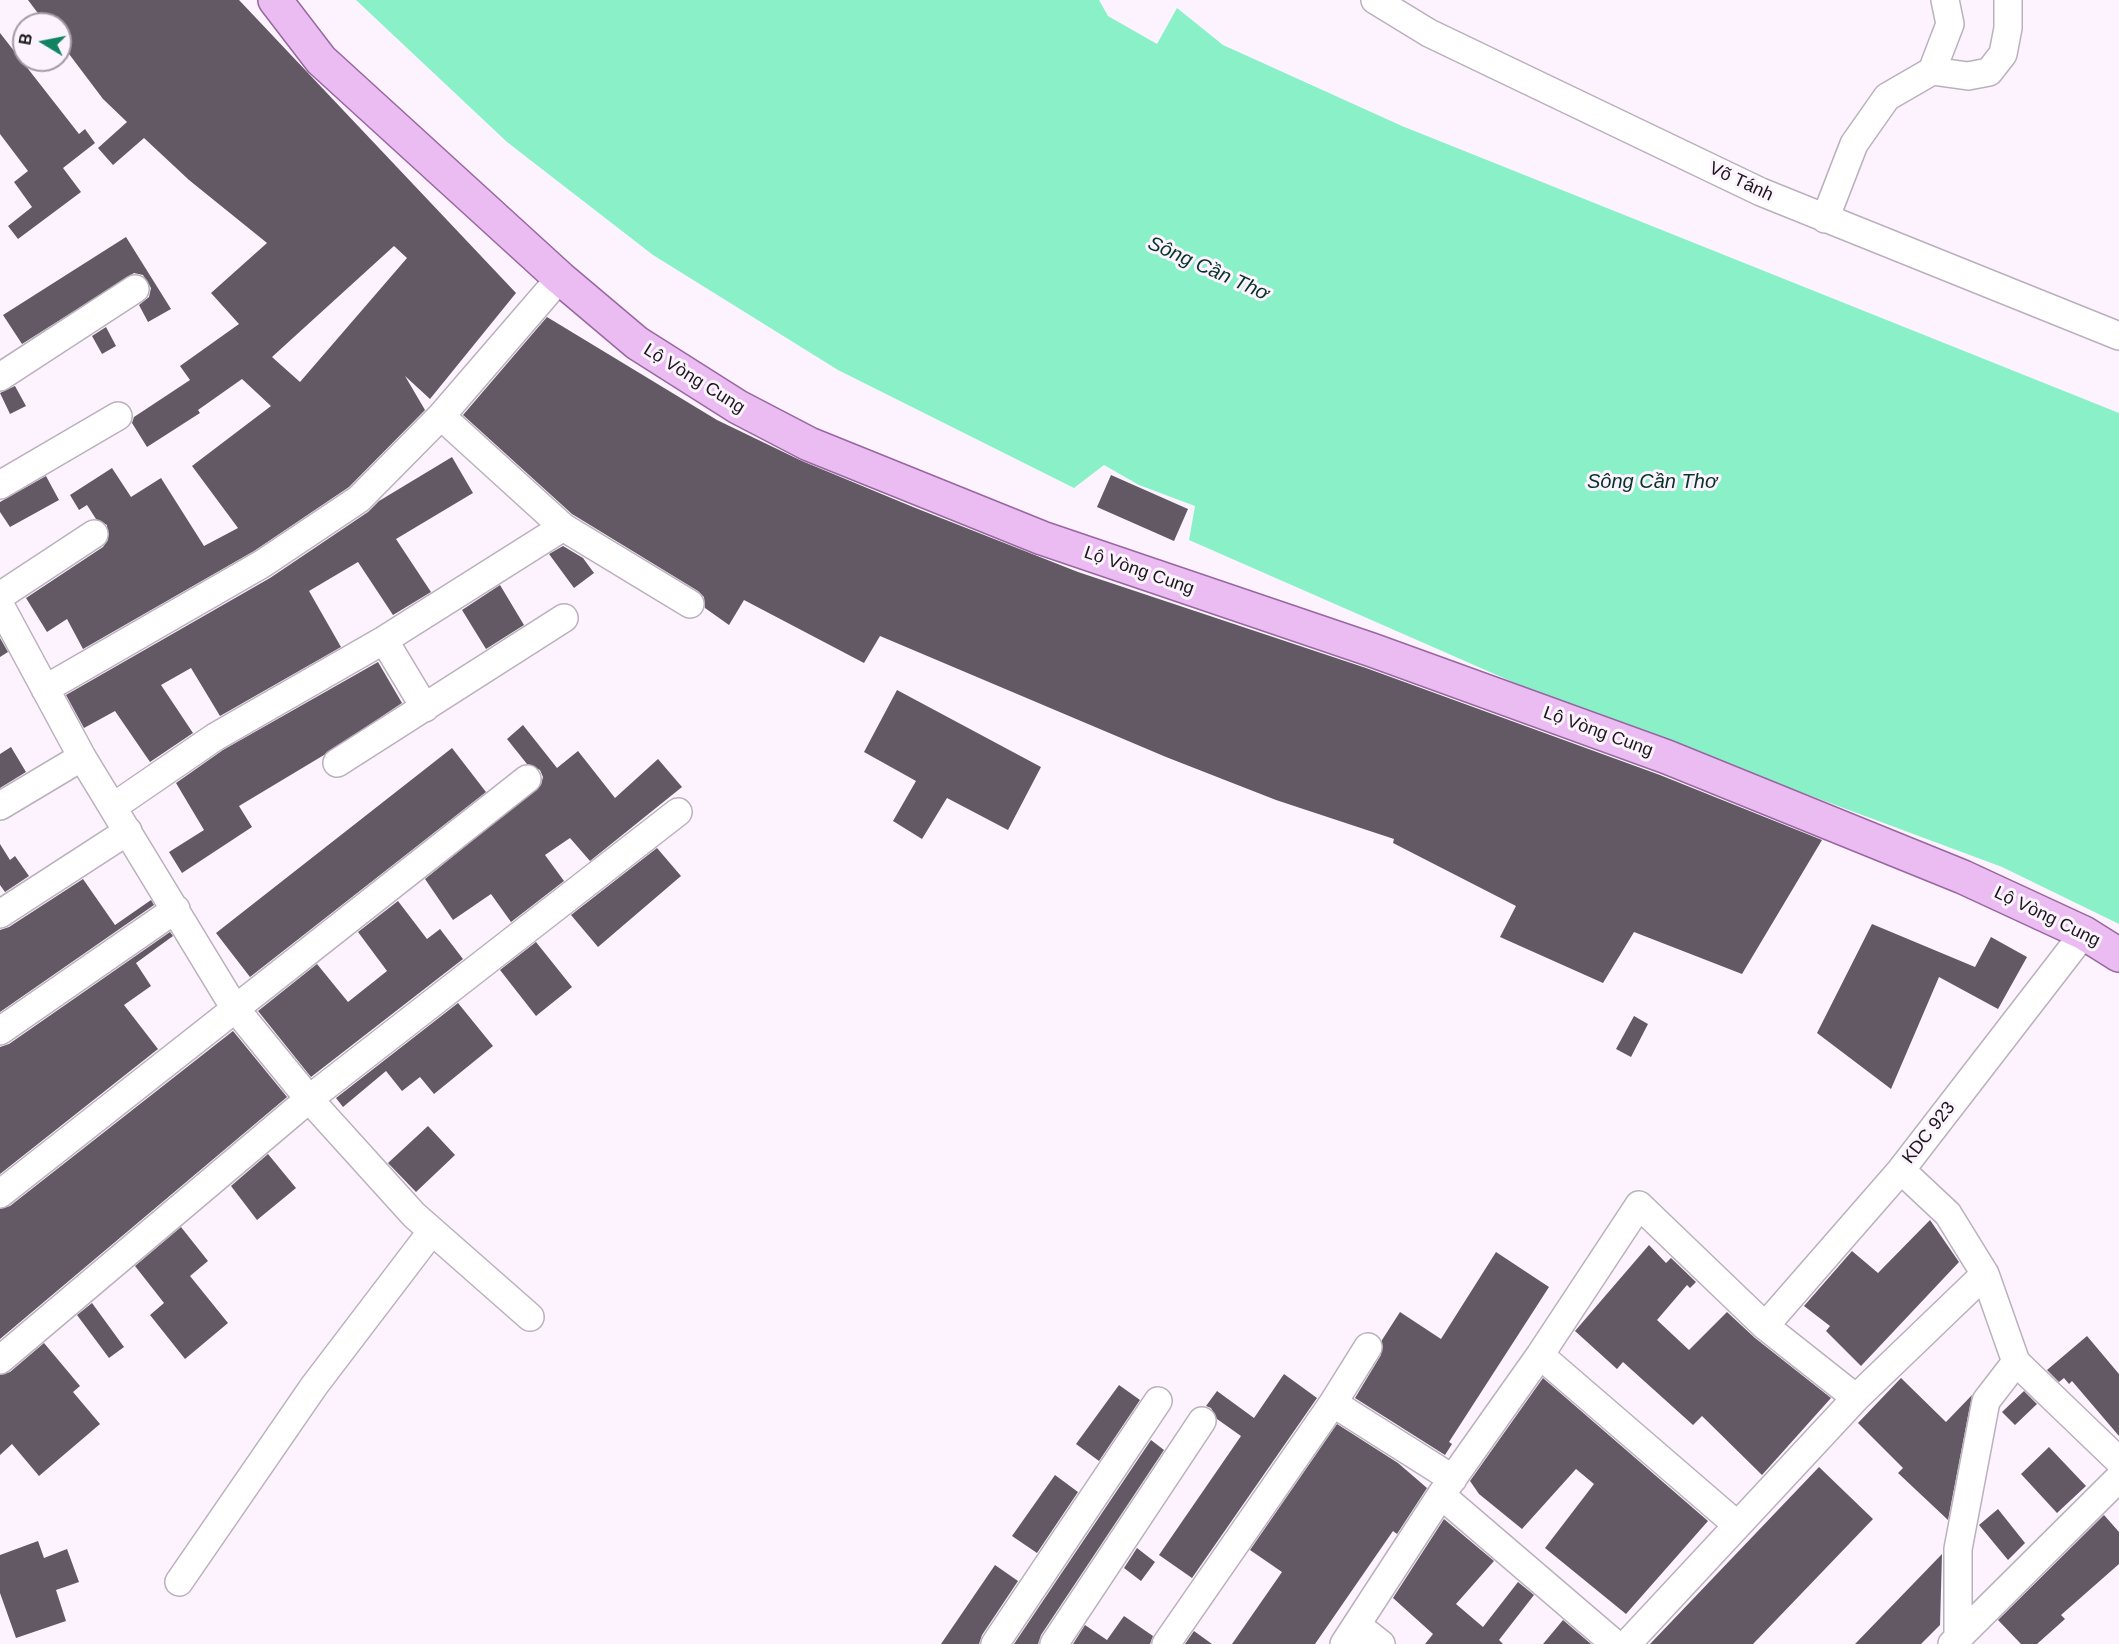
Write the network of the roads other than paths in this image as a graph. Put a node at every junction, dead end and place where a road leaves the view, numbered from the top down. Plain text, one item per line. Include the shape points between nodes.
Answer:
1 (275, 0) edge
2 (1945, 0) edge
3 (2008, 0) edge
4 (1391, 4) edge
5 (1932, 71) junction
6 (1825, 219) junction
7 (560, 278) junction
8 (135, 289) dead end
9 (2119, 336) edge
10 (0, 377) edge
11 (441, 416) junction
12 (118, 417) dead end
13 (0, 484) edge
14 (563, 527) junction
15 (94, 534) dead end
16 (0, 596) edge
17 (690, 604) dead end
18 (0, 605) edge
19 (564, 618) dead end
20 (384, 640) junction
21 (45, 689) junction
22 (425, 708) junction
23 (82, 757) junction
24 (337, 763) dead end
25 (527, 779) dead end
26 (0, 806) edge
27 (113, 807) junction
28 (678, 812) dead end
29 (128, 831) junction
30 (176, 909) junction
31 (0, 914) edge
32 (2084, 933) junction
33 (2119, 955) edge
34 (234, 1007) junction
35 (0, 1031) edge
36 (309, 1099) junction
37 (1901, 1170) junction
38 (0, 1194) edge
39 (432, 1231) junction
40 (1985, 1274) junction
41 (530, 1317) dead end
42 (1765, 1326) junction
43 (1368, 1347) dead end
44 (1540, 1354) junction
45 (0, 1360) edge
46 (2016, 1362) junction
47 (1856, 1398) junction
48 (1158, 1401) dead end
49 (1333, 1403) junction
50 (1202, 1421) dead end
51 (2119, 1461) edge
52 (2119, 1478) edge
53 (1447, 1487) junction
54 (1736, 1524) junction
55 (179, 1582) dead end
56 (1351, 1634) edge
57 (1955, 1641) edge
58 (995, 1644) edge
59 (1054, 1644) edge
60 (1166, 1644) edge
61 (1381, 1644) edge
62 (1615, 1644) edge
63 (1628, 1644) edge

1 - 7 main road, Lộ Vòng Cung via 321,60
2 - 5 street via 1950,24
3 - 5 street via 2003,54 1989,72 1968,76
4 - 6 street, Võ Tánh via 1440,38
5 - 6 street via 1887,97 1854,144
6 - 9 street, Võ Tánh
7 - 11 street
7 - 32 main road, Lộ Vòng Cung via 637,343 738,407 809,444 1042,538 1371,650 1667,757 1963,877
8 - 10 street
11 - 14 street
11 - 21 street via 359,500 262,564
12 - 13 street
14 - 17 street
14 - 20 street
15 - 16 street
18 - 21 street
19 - 22 street
20 - 22 street
20 - 27 street via 215,737
21 - 23 street
22 - 24 street
23 - 26 street
23 - 27 street
25 - 34 street
27 - 29 street
28 - 36 street
29 - 30 street
29 - 31 street
30 - 34 street
30 - 35 street
32 - 33 main road, Lộ Vòng Cung
32 - 37 street, KDC 923
34 - 36 street
34 - 38 street
36 - 39 street
36 - 45 street
37 - 40 street via 1948,1214
37 - 42 street, KDC 923
39 - 41 street
39 - 55 street via 314,1386
40 - 46 street
40 - 47 street
42 - 44 street via 1639,1205
42 - 47 street
43 - 49 street
44 - 53 street
44 - 54 street
46 - 51 street
46 - 57 street via 1986,1401 1958,1549
47 - 54 street
48 - 58 street
49 - 53 street
49 - 60 street
50 - 59 street
52 - 57 street
53 - 56 street
53 - 62 street
54 - 63 street
56 - 61 street

